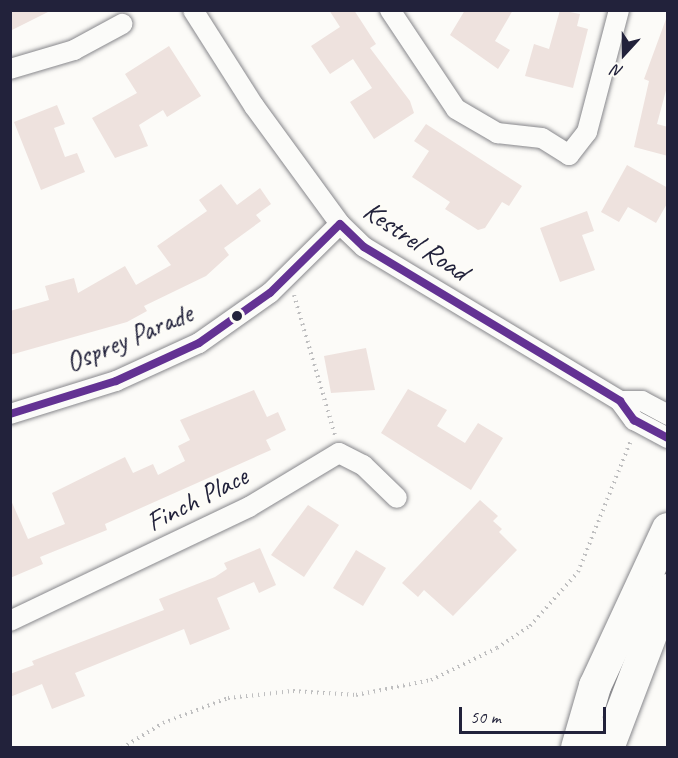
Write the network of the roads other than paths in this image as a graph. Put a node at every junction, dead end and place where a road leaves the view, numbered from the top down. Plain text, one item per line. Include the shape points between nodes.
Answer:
1 (193, 10) edge
2 (390, 10) edge
3 (619, 10) edge
4 (122, 24) dead end
5 (10, 69) edge
6 (340, 224) junction
7 (621, 401) junction
8 (10, 414) edge
9 (668, 415) edge
10 (668, 438) edge
11 (397, 498) dead end
12 (668, 529) edge
13 (668, 590) edge
14 (10, 621) edge
15 (577, 747) edge
16 (608, 747) edge

1 - 6 street, Kestrel Road via 254,106
2 - 3 street via 441,89 477,123 497,133 542,138 570,155 587,132
4 - 5 street via 75,50
6 - 7 street, Kestrel Road via 364,247
6 - 8 street, Osprey Parade via 270,293 199,343 116,381
7 - 9 street, Kestrel Road via 642,401
7 - 10 street, Kestrel Road via 634,420
11 - 14 street, Finch Place via 363,465 339,453 249,507
12 - 15 main road via 595,686
13 - 16 main road

